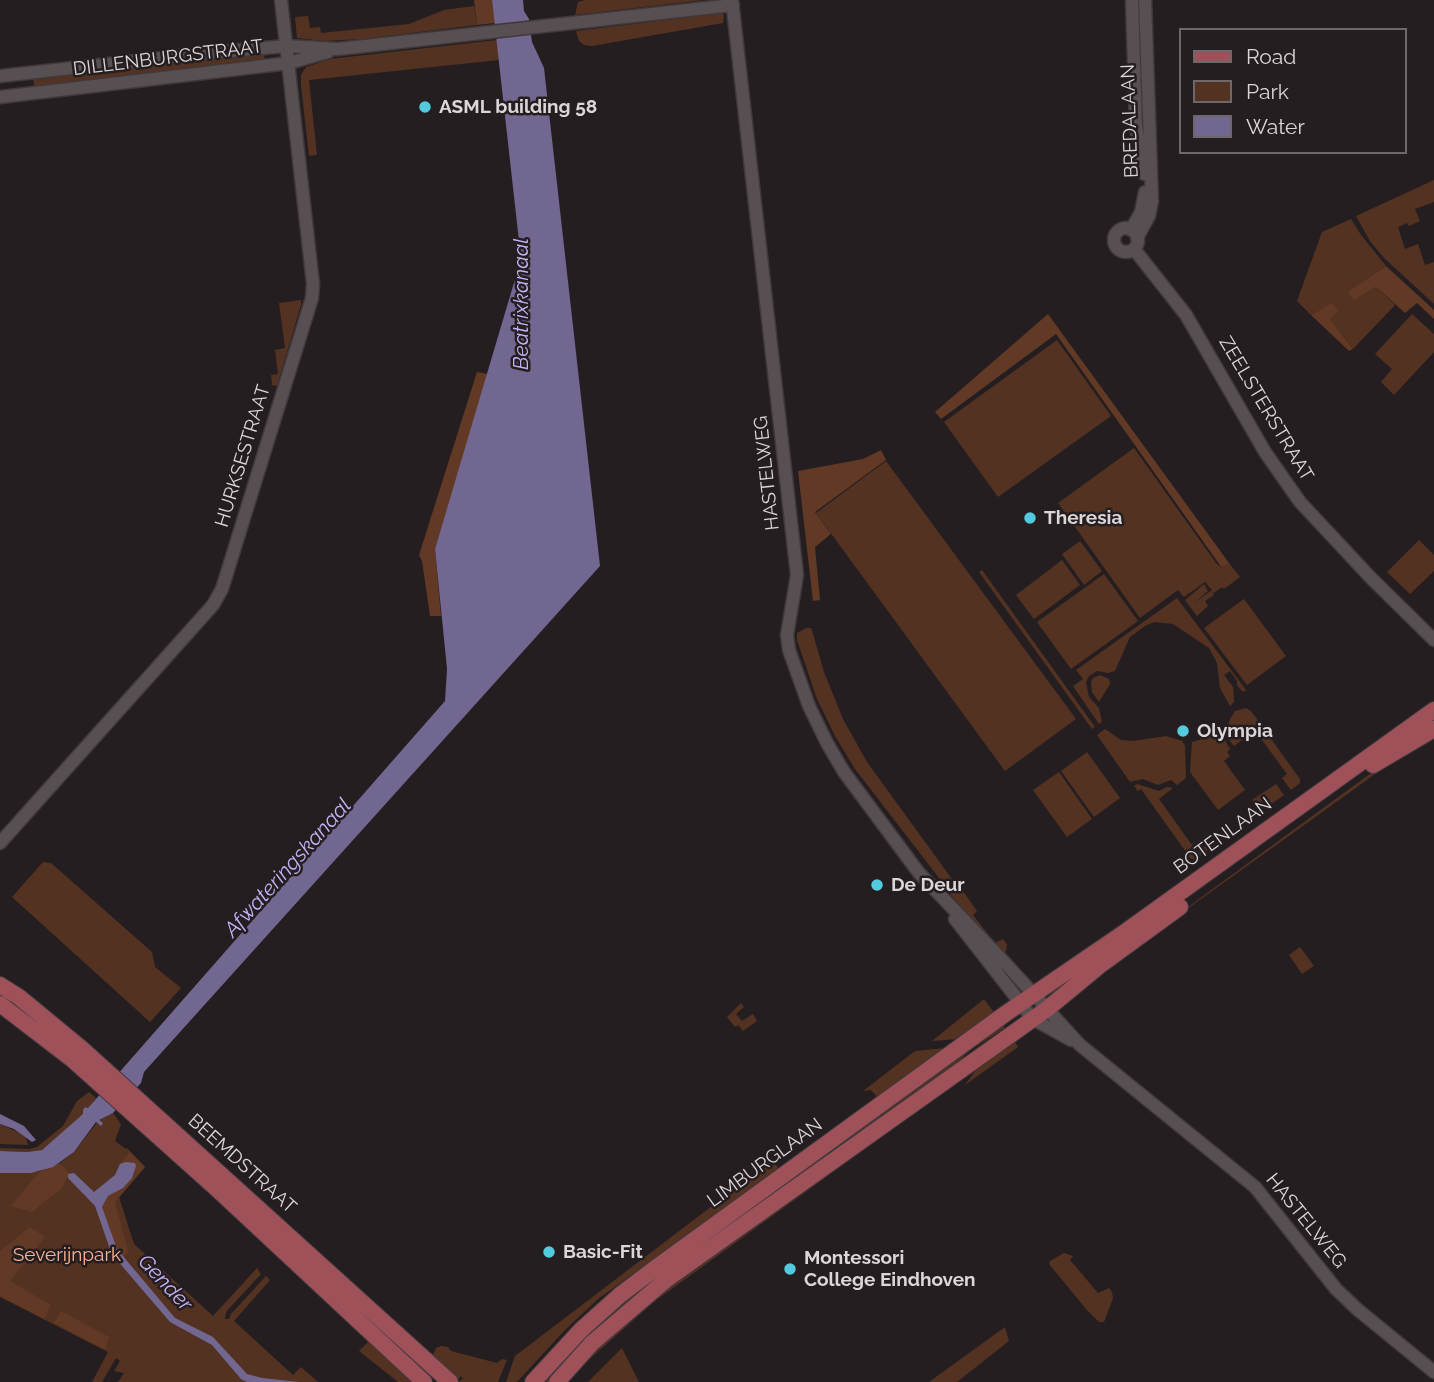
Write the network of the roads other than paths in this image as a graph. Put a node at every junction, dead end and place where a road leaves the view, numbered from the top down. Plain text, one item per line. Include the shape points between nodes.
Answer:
1 (281, 0) edge
2 (1132, 0) edge
3 (1145, 0) edge
4 (732, 3) edge
5 (286, 46) junction
6 (338, 49) junction
7 (289, 63) junction
8 (0, 76) edge
9 (0, 97) edge
10 (1143, 125) junction
11 (1134, 239) joint
12 (1434, 640) edge
13 (1434, 710) edge
14 (1434, 729) edge
15 (0, 843) edge
16 (941, 899) junction
17 (0, 985) edge
18 (1034, 993) junction
19 (0, 1004) edge
20 (1020, 1004) junction
21 (1047, 1009) junction
22 (1032, 1019) junction
23 (1080, 1045) junction
24 (105, 1079) junction
25 (129, 1101) junction
26 (1434, 1372) edge
27 (424, 1382) edge
28 (450, 1382) edge
29 (533, 1382) edge
30 (557, 1382) edge

1 - 5 street, HURKSESTRAAT
2 - 10 street, BREDALAAN
3 - 10 street, BREDALAAN
4 - 6 street, DILLENBURGSTRAAT
4 - 16 street, HASTELWEG via 797,575 786,635 789,650 809,706 844,772
5 - 6 street, DILLENBURGSTRAAT
5 - 7 street, HURKSESTRAAT
5 - 8 street, DILLENBURGSTRAAT
6 - 7 street, DILLENBURGSTRAAT
7 - 9 street, DILLENBURGSTRAAT
7 - 15 street, HURKSESTRAAT via 312,298 222,589 213,605
10 - 11 street, BREDALAAN via 1145,198
11 - 12 street, ZEELSTERSTRAAT via 1300,502
13 - 18 main road, BOTENLAAN
14 - 21 main road, BOTENLAAN via 1368,769
16 - 18 street, HASTELWEG
16 - 20 street, HASTELWEG
17 - 24 main road, BEEMDSTRAAT via 40,1013
18 - 20 main road, LIMBURGLAAN
18 - 21 street, HASTELWEG
19 - 24 main road, BEEMDSTRAAT
20 - 22 street, HASTELWEG
20 - 29 main road, LIMBURGLAAN via 620,1295
21 - 22 main road, LIMBURGLAAN
21 - 23 street, HASTELWEG
22 - 23 street, HASTELWEG
22 - 30 main road, LIMBURGLAAN via 667,1279 592,1343
23 - 26 street, HASTELWEG via 1255,1187 1336,1289
24 - 25 main road, BEEMDSTRAAT
25 - 27 main road, BEEMDSTRAAT
25 - 28 main road, BEEMDSTRAAT

